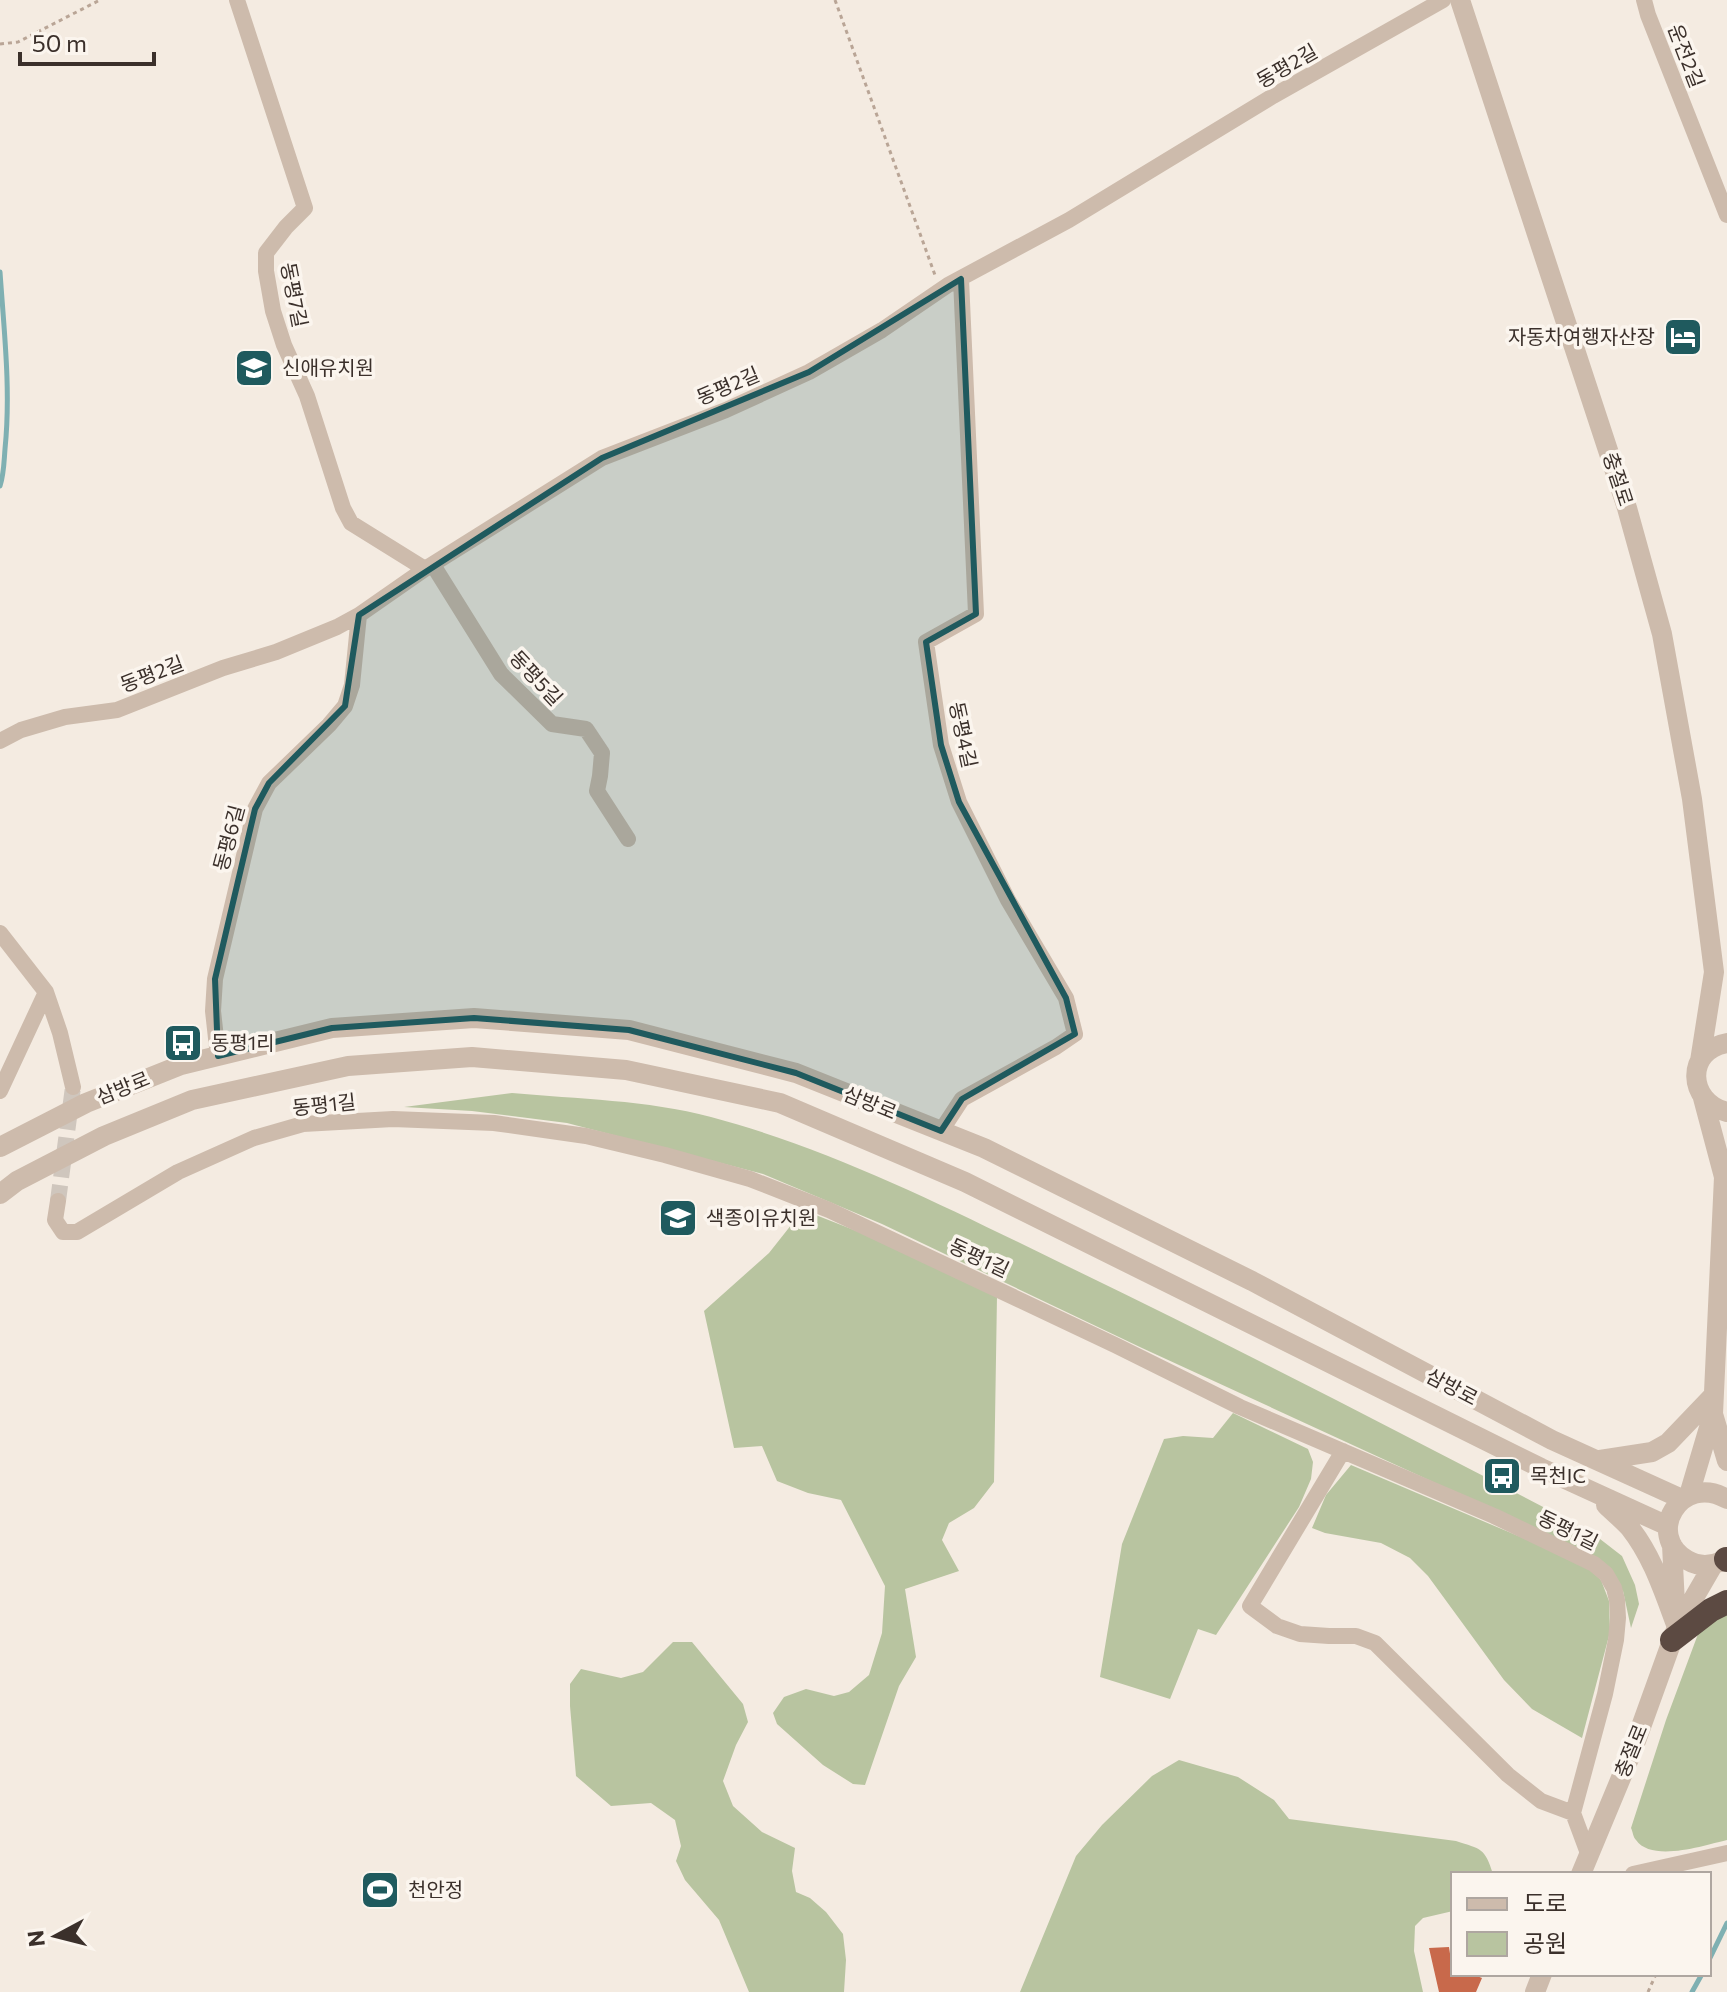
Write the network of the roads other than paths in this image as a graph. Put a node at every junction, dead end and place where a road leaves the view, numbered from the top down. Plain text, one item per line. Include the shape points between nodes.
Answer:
1 (237, 0) edge
2 (1443, 0) edge
3 (1460, 0) edge
4 (1644, 0) edge
5 (1727, 215) edge
6 (961, 279) junction
7 (429, 567) junction
8 (359, 615) junction
9 (0, 741) edge
10 (628, 839) dead end
11 (0, 933) edge
12 (1714, 972) junction
13 (46, 992) junction
14 (1727, 995) edge
15 (1727, 1043) edge
16 (218, 1056) junction
17 (1700, 1061) junction
18 (73, 1087) tunnel mouth
19 (0, 1091) edge
20 (1703, 1098) junction
21 (1727, 1112) edge
22 (941, 1131) junction
23 (0, 1147) edge
24 (1726, 1173) edge
25 (0, 1194) edge
26 (58, 1201) tunnel mouth
27 (1713, 1405) junction
28 (1343, 1451) junction
29 (1600, 1461) junction
30 (1727, 1461) edge
31 (1595, 1494) junction
32 (1686, 1497) junction
33 (1727, 1499) edge
34 (1670, 1535) junction
35 (1723, 1560) edge
36 (1727, 1602) edge
37 (1674, 1634) junction
38 (1573, 1813) junction
39 (1727, 1853) edge
40 (1585, 1865) edge
41 (1642, 1872) edge

1 - 7 street, 동평7길 via 305,208 266,253 273,311 284,345 351,523
2 - 6 street, 동평2길
3 - 12 street, 충절로 via 1627,508 1662,634 1692,799
4 - 5 street, 운전2길
6 - 7 street, 동평2길 via 809,372 602,458
6 - 22 street, 동평4길 via 976,614 926,642 941,745 959,802 1066,998 1075,1034 962,1099
7 - 8 street, 동평2길
7 - 10 street, 동평5길 via 501,674 552,724 586,729 602,753 597,791
8 - 9 street, 동평2길 via 276,652 117,710 65,717
8 - 16 street, 동평6길 via 345,706 269,783 255,809 215,979
11 - 13 street
12 - 14 street, 충절로
12 - 17 street, 충절로
13 - 18 street
13 - 19 street
15 - 17 street via 1712,1047
16 - 22 street, 삼방로 via 332,1028 474,1018 629,1030 796,1073
16 - 23 street, 삼방로 via 86,1103
17 - 20 street, 충절로 via 1696,1080
20 - 21 street
20 - 24 street
22 - 29 street, 삼방로 via 1252,1281
24 - 27 street
25 - 31 street, 삼방로 via 104,1136 192,1100 348,1066 472,1057 626,1070 780,1103 965,1182
26 - 28 street, 동평1길 via 55,1220 63,1232 77,1232 178,1172 254,1138 303,1124 393,1119 494,1123 586,1136 750,1179 829,1210
27 - 29 street via 1652,1452
27 - 30 street
27 - 32 street
28 - 38 street, 동평1길 via 1494,1516 1606,1574 1617,1600 1616,1640
28 - 38 street via 1250,1606 1277,1626 1300,1634 1356,1636 1375,1643 1508,1775 1541,1801
29 - 32 street, 삼방로
31 - 34 street, 삼방로
31 - 37 street via 1629,1527 1646,1553 1660,1580
32 - 33 street, 삼방로 via 1708,1491
32 - 34 street via 1672,1511
34 - 35 street, 삼방로 via 1685,1559 1703,1565
34 - 37 street, 충절로
35 - 37 street, 충절로
36 - 37 highway
37 - 40 street, 충절로
38 - 40 street
39 - 41 street

